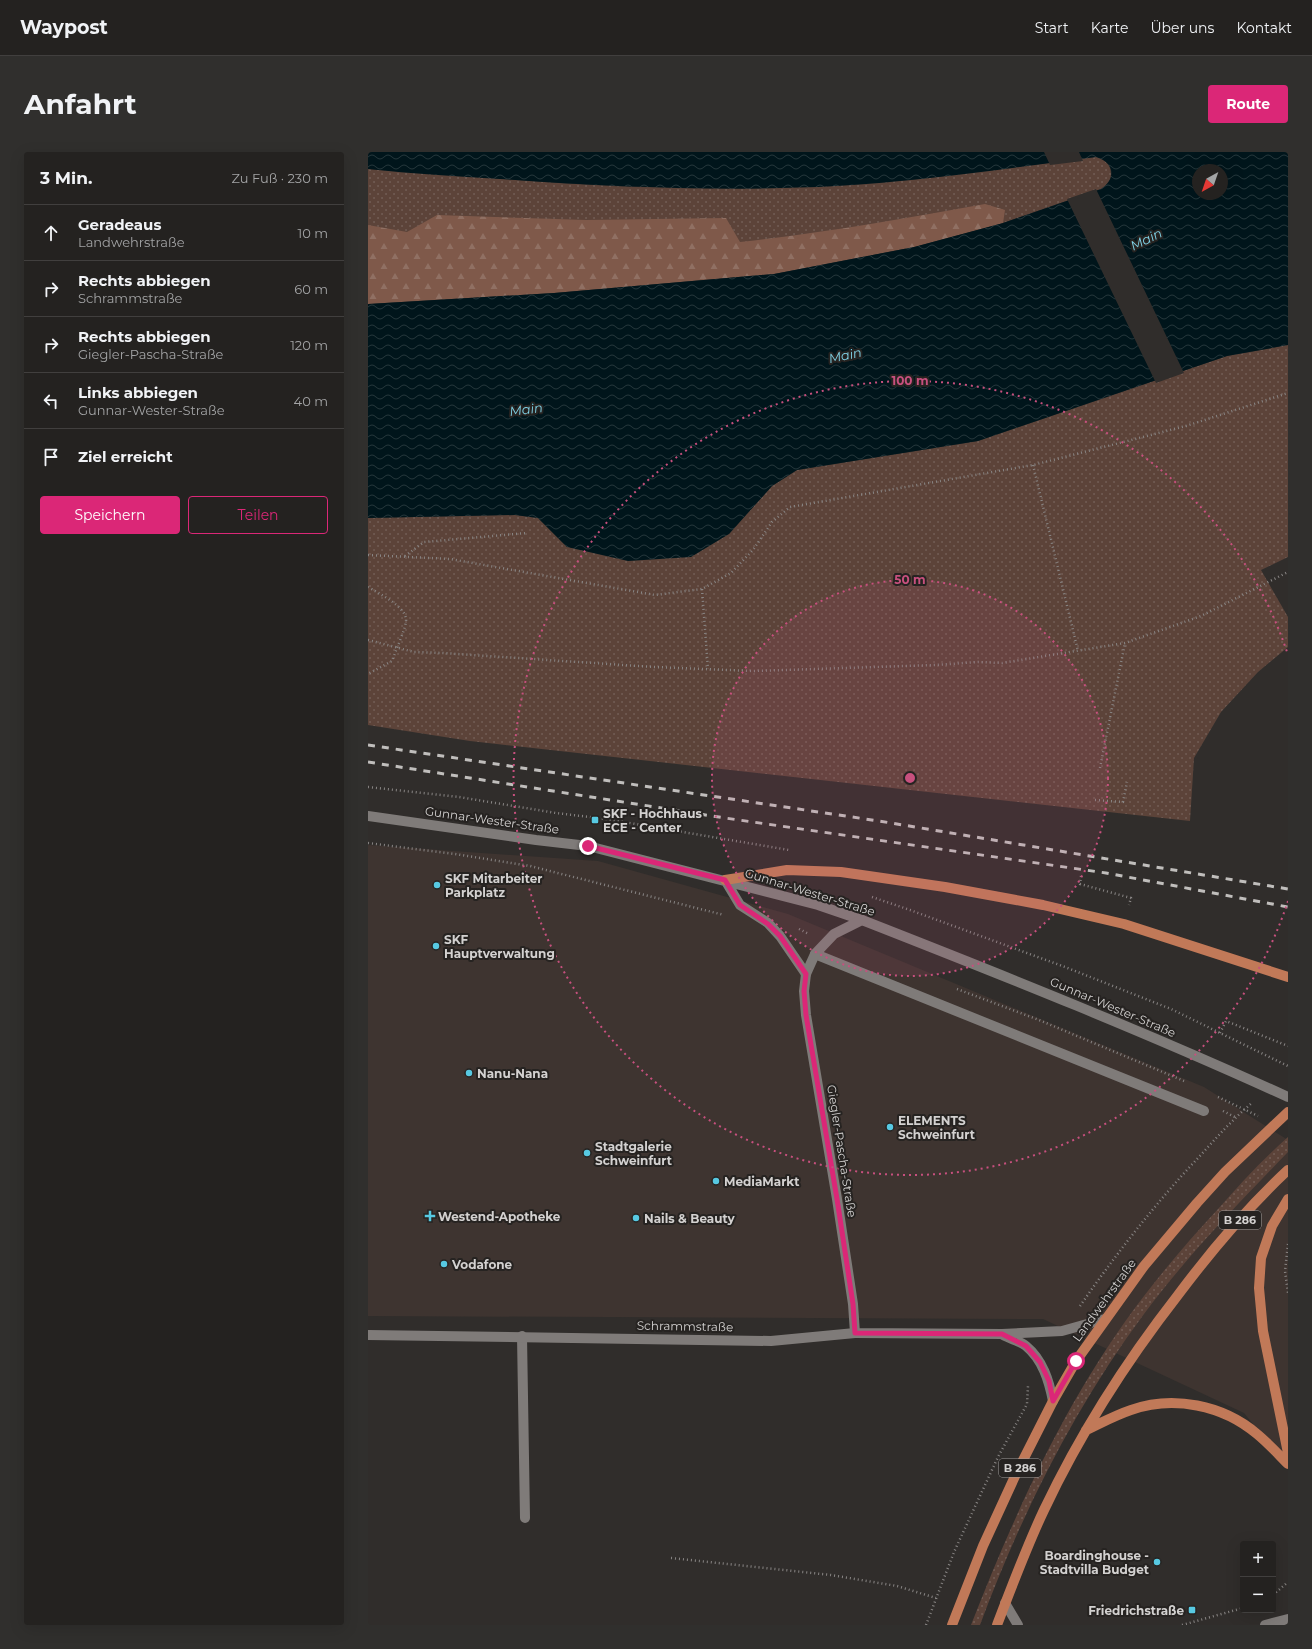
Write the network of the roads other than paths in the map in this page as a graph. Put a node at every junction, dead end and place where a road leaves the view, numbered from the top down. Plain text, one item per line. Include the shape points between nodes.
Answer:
1 (368, 816) edge
2 (725, 880) junction
3 (862, 920) junction
4 (815, 954) junction
5 (806, 974) junction
6 (1288, 977) edge
7 (1288, 1097) edge
8 (1204, 1111) dead end
9 (1288, 1112) edge
10 (1288, 1170) edge
11 (1288, 1199) edge
12 (1105, 1319) junction
13 (855, 1333) junction
14 (1002, 1334) junction
15 (368, 1335) edge
16 (522, 1336) junction
17 (1053, 1401) junction
18 (1086, 1430) junction
19 (1288, 1453) edge
20 (1288, 1464) edge
21 (525, 1518) dead end
22 (1005, 1603) junction
23 (1288, 1618) edge
24 (952, 1625) edge
25 (997, 1625) edge
26 (1018, 1625) edge
27 (1265, 1625) edge

1 - 2 street, Gunnar-Wester-Straße via 588,846
2 - 3 street, Gunnar-Wester-Straße via 818,905
2 - 5 street via 740,905 768,924 780,936
2 - 6 main road via 787,870 841,872 945,887 1043,905 1124,924
3 - 4 street, Giegler-Pascha-Straße via 834,934
3 - 7 street, Gunnar-Wester-Straße via 1153,1037
4 - 5 street, Giegler-Pascha-Straße
4 - 8 street
5 - 13 street, Giegler-Pascha-Straße via 806,1015 837,1199
9 - 12 main road, Landwehrstraße / B 286 via 1197,1203 1144,1266
10 - 18 main road, B 286 via 1224,1237 1195,1272 1126,1365
11 - 19 main road via 1272,1226 1261,1258 1259,1288 1263,1331
12 - 14 street, Schrammstraße via 1062,1331
12 - 17 main road, Landwehrstraße / B 286
13 - 14 street, Schrammstraße
13 - 16 street, Schrammstraße via 771,1341
14 - 17 street, Schrammstraße via 1026,1346 1040,1362 1049,1381
15 - 16 street, Schrammstraße
16 - 21 street
17 - 24 main road, Landwehrstraße / B 286 via 1016,1474
18 - 20 main road via 1131,1410 1159,1403 1196,1405 1230,1416 1257,1433
18 - 22 main road, B 286 via 1027,1547
22 - 25 main road, B 286
22 - 26 street
23 - 27 street

